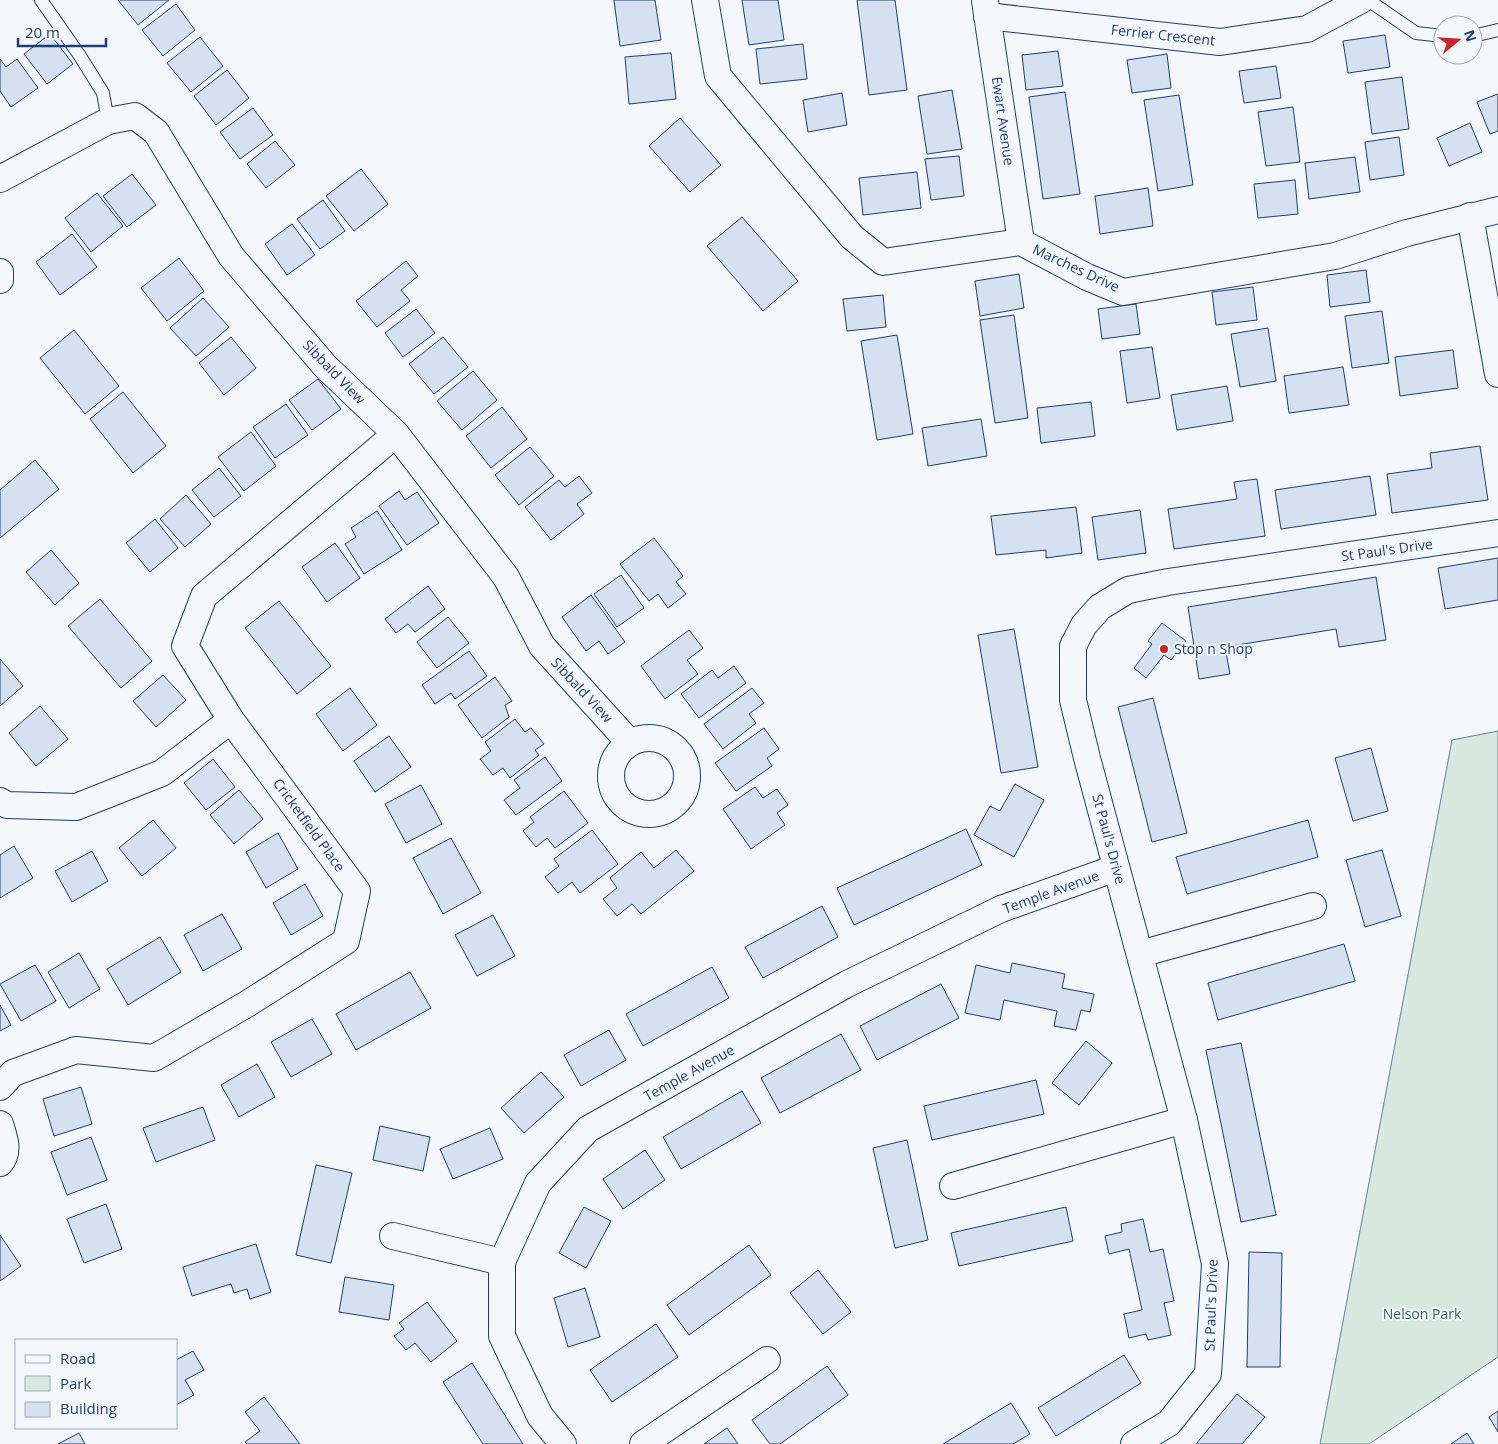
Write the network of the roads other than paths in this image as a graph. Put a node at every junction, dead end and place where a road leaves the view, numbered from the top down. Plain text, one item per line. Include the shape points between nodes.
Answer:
1 (41, 0) edge
2 (705, 0) edge
3 (1361, 0) edge
4 (1368, 0) edge
5 (986, 8) edge
6 (1498, 30) edge
7 (1483, 34) edge
8 (1433, 35) edge
9 (108, 121) junction
10 (0, 179) edge
11 (1498, 210) edge
12 (1470, 216) junction
13 (1020, 242) junction
14 (0, 272) edge
15 (0, 280) edge
16 (1498, 374) edge
17 (396, 434) junction
18 (1498, 534) edge
19 (231, 720) junction
20 (630, 743) dead end
21 (0, 801) edge
22 (1116, 868) junction
23 (1313, 906) dead end
24 (1140, 954) junction
25 (0, 1086) edge
26 (1184, 1120) junction
27 (0, 1124) edge
28 (0, 1163) edge
29 (953, 1186) dead end
30 (392, 1236) dead end
31 (502, 1262) junction
32 (767, 1360) dead end
33 (563, 1444) edge
34 (643, 1444) edge
35 (1134, 1444) edge

1 - 9 lane via 103,93
2 - 13 street, Marches Drive via 718,76 852,237 883,262
3 - 5 street, Ferrier Crescent via 1307,29 1220,42
4 - 8 lane via 1416,33
5 - 13 street, Ewart Avenue
6 - 7 lane
9 - 10 street, Sibbald View
9 - 17 street, Sibbald View via 135,116 156,132 230,256 325,366
11 - 12 street, Marches Drive
12 - 13 street, Marches Drive via 1335,256 1123,292
12 - 16 street
14 - 15 street
17 - 19 street, Cricketfield Place via 204,596 185,646
17 - 20 street, Sibbald View via 506,577 542,646
18 - 22 street, St Paul's Drive via 1168,582 1128,590 1100,606 1084,625 1073,646 1073,700
19 - 21 street via 162,773 76,807 7,805
19 - 25 street, Cricketfield Place via 357,891 346,941 154,1058 76,1050 13,1073
22 - 24 street, St Paul's Drive
22 - 31 street, Temple Avenue via 1001,909 848,984 588,1129 538,1182
23 - 24 street
24 - 26 street, St Paul's Drive
26 - 29 street
26 - 35 street, St Paul's Drive via 1215,1264 1208,1374 1169,1423
27 - 28 street via 6,1146
30 - 31 street
31 - 33 street, Temple Avenue via 502,1336 540,1416
32 - 34 street

